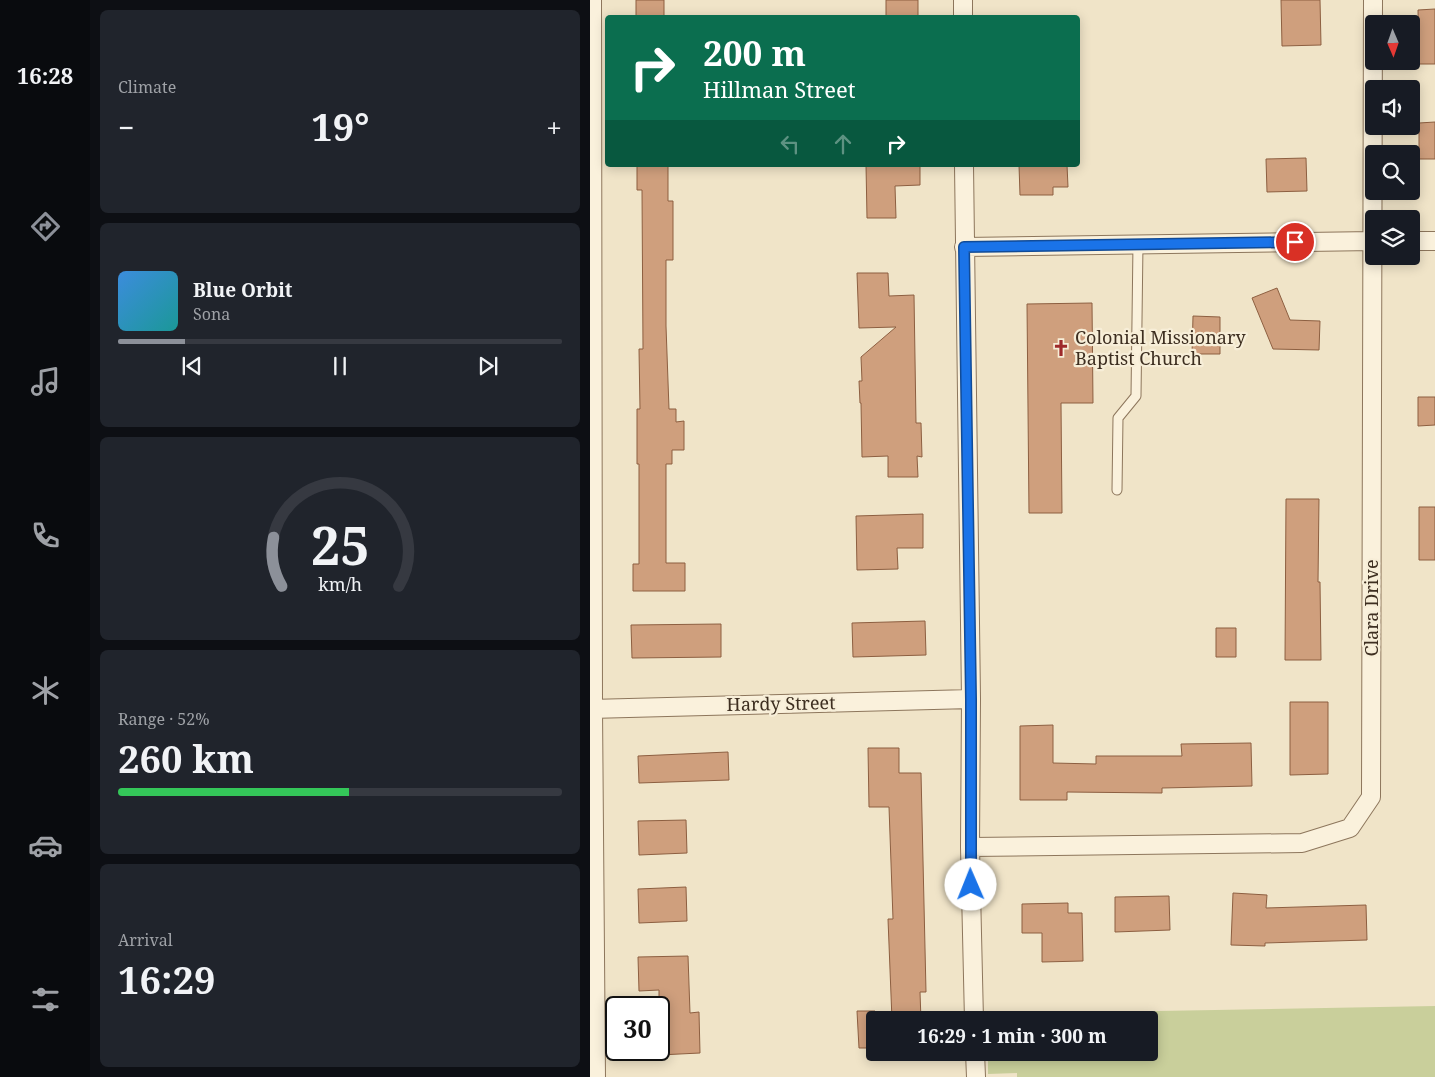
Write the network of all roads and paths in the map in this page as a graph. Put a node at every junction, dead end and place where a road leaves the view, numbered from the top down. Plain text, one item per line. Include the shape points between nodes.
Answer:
1 (592, 0) edge
2 (963, 0) edge
3 (1373, 0) edge
4 (963, 15) edge
5 (964, 167) edge
6 (1373, 210) edge
7 (1435, 240) edge
8 (1365, 241) edge
9 (1420, 241) edge
10 (1138, 244) junction
11 (964, 247) junction
12 (1373, 265) edge
13 (1117, 490) dead end
14 (971, 699) junction
15 (591, 709) edge
16 (970, 847) junction
17 (974, 1011) edge
18 (975, 1061) edge
19 (596, 1077) edge
20 (976, 1077) edge

1 - 15 street
2 - 4 street
3 - 6 street, Clara Drive
5 - 11 street
7 - 9 street
8 - 10 street
10 - 11 street
10 - 13 lane via 1136,396 1118,418
11 - 14 street
12 - 16 street, Clara Drive via 1371,796 1350,828 1302,843
14 - 15 street, Hardy Street
14 - 16 street
15 - 19 street
16 - 17 street
18 - 20 street

